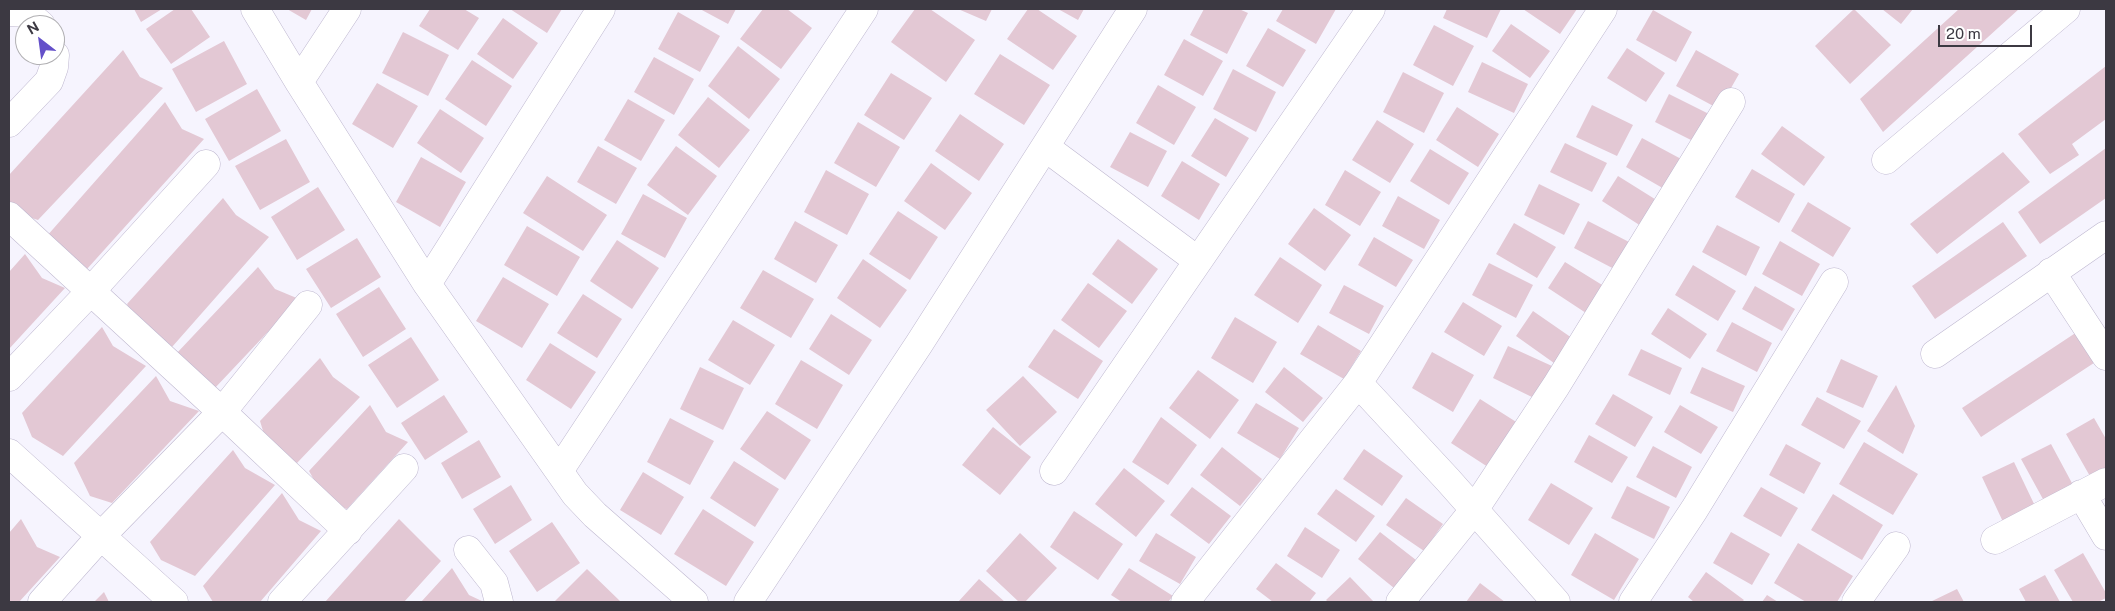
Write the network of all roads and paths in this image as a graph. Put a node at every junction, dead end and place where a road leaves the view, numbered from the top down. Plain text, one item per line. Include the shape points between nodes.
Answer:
1 (255, 9) edge
2 (347, 9) edge
3 (601, 9) edge
4 (864, 9) edge
5 (1133, 9) edge
6 (1371, 9) edge
7 (1603, 9) edge
8 (2066, 9) edge
9 (9, 12) edge
10 (29, 15) edge
11 (54, 65) edge
12 (299, 82) junction
13 (1731, 102) dead end
14 (9, 123) edge
15 (1044, 147) junction
16 (1886, 160) dead end
17 (206, 164) dead end
18 (9, 216) edge
19 (2106, 234) edge
20 (1197, 260) junction
21 (2051, 272) junction
22 (1834, 282) dead end
23 (427, 284) junction
24 (90, 292) junction
25 (308, 305) dead end
26 (1935, 354) dead end
27 (2106, 356) edge
28 (9, 377) edge
29 (1358, 384) junction
30 (222, 412) junction
31 (9, 453) edge
32 (404, 468) dead end
33 (559, 471) junction
34 (1054, 471) dead end
35 (2106, 482) edge
36 (2081, 494) junction
37 (1474, 510) junction
38 (348, 531) junction
39 (2106, 536) edge
40 (100, 537) junction
41 (1995, 540) dead end
42 (1896, 546) dead end
43 (468, 550) dead end
44 (42, 602) edge
45 (174, 602) edge
46 (282, 602) edge
47 (498, 602) edge
48 (694, 602) edge
49 (748, 602) edge
50 (1186, 602) edge
51 (1400, 602) edge
52 (1556, 602) edge
53 (1633, 602) edge
54 (1856, 602) edge

1 - 12 street
2 - 12 street
3 - 23 street
4 - 33 street
5 - 15 street
6 - 20 street
7 - 29 street
8 - 16 street
9 - 10 street
11 - 14 street via 49,81
12 - 23 street
13 - 37 street via 1556,386
15 - 20 street
15 - 49 street via 919,344
17 - 24 street
18 - 24 street
19 - 21 street
20 - 34 street
21 - 26 street
21 - 27 street
22 - 53 street via 1694,510
23 - 33 street
24 - 28 street
24 - 30 street
25 - 30 street
29 - 37 street
29 - 50 street
30 - 38 street
30 - 40 street
31 - 40 street
32 - 38 street
33 - 48 street via 575,494 596,515
35 - 36 street
36 - 39 street
36 - 41 street
37 - 51 street
37 - 52 street
38 - 46 street
40 - 44 street
40 - 45 street
42 - 54 street
43 - 47 street via 494,583

